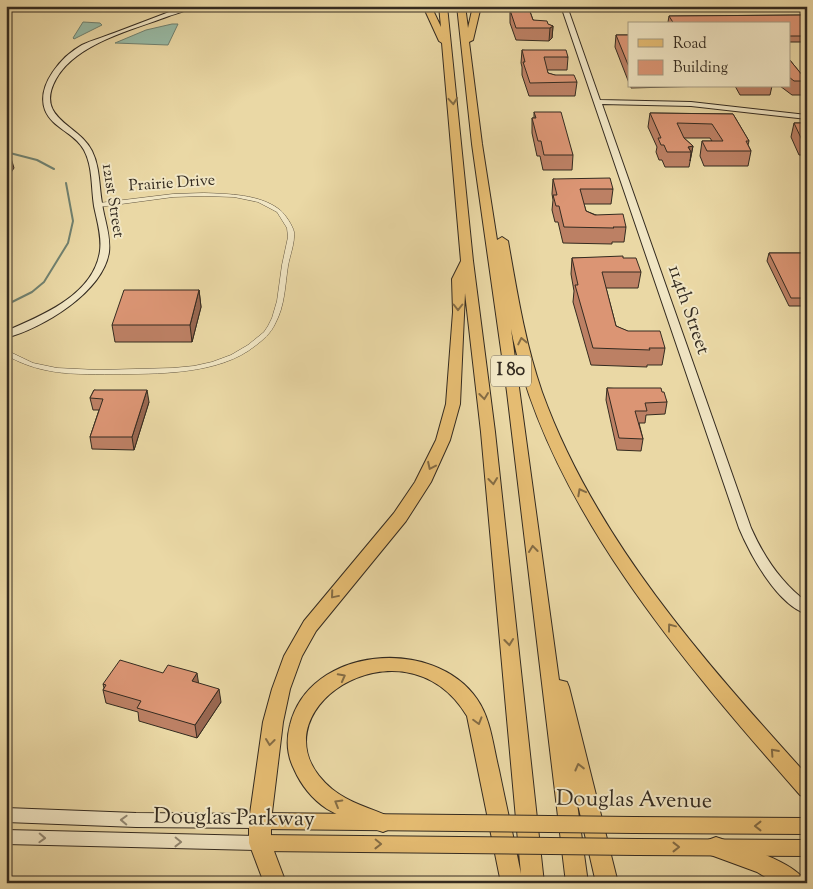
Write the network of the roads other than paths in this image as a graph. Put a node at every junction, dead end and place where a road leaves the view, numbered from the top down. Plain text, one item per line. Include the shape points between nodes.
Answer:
1 (191, 6) edge
2 (427, 6) edge
3 (443, 6) edge
4 (461, 6) edge
5 (476, 6) edge
6 (564, 6) edge
7 (466, 51) junction
8 (448, 52) junction
9 (599, 104) junction
10 (807, 118) edge
11 (477, 144) junction
12 (99, 205) junction
13 (468, 261) junction
14 (6, 335) edge
15 (6, 352) edge
16 (539, 598) junction
17 (807, 609) edge
18 (807, 789) edge
19 (6, 815) edge
20 (260, 821) junction
21 (383, 823) junction
22 (461, 823) joint
23 (807, 826) edge
24 (6, 837) edge
25 (260, 843) junction
26 (716, 847) junction
27 (807, 848) edge
28 (275, 883) edge
29 (512, 883) edge
30 (533, 883) edge
31 (577, 883) edge
32 (607, 883) edge
33 (795, 883) edge

1 - 12 street, 121st Street via 84,47 65,61 47,90 50,114 82,141 90,154
2 - 8 highway
3 - 8 highway, I 80
4 - 7 highway, I 80
5 - 7 highway
6 - 9 street, 114th Street
7 - 11 highway, I 80
8 -> 13 highway, I 80
9 - 10 street
9 - 17 street, 114th Street via 744,528 758,558 778,583
16 -> 11 highway, I 80 via 514,392
18 -> 11 highway via 699,664 644,593 610,542 563,459 526,364 492,188
12 - 14 street, 121st Street via 105,250 95,276 64,306
12 - 15 street, Prairie Drive via 193,194 234,195 274,209 285,219 291,234 276,319 266,333 250,346 217,362 182,370 52,370 28,364
13 -> 20 highway via 458,279 453,404 443,440 423,482 400,518 310,626 293,656 273,722
13 -> 30 highway, I 80
16 - 31 highway, I 80
32 -> 16 highway
20 -> 19 street, Douglas Parkway
20 - 21 main road, Douglas Parkway
20 - 25 highway
21 - 22 main road, Douglas Parkway
21 -> 29 highway via 335,802 318,789 301,767 296,743 301,717 309,701 322,689 353,671 382,665 413,666 441,676 462,692 477,715
23 -> 22 main road, Douglas Avenue, bridge
24 -> 25 street, Douglas Parkway
25 -> 26 main road, Douglas Parkway, bridge
25 - 28 highway
26 - 27 main road
26 - 33 highway via 765,865

